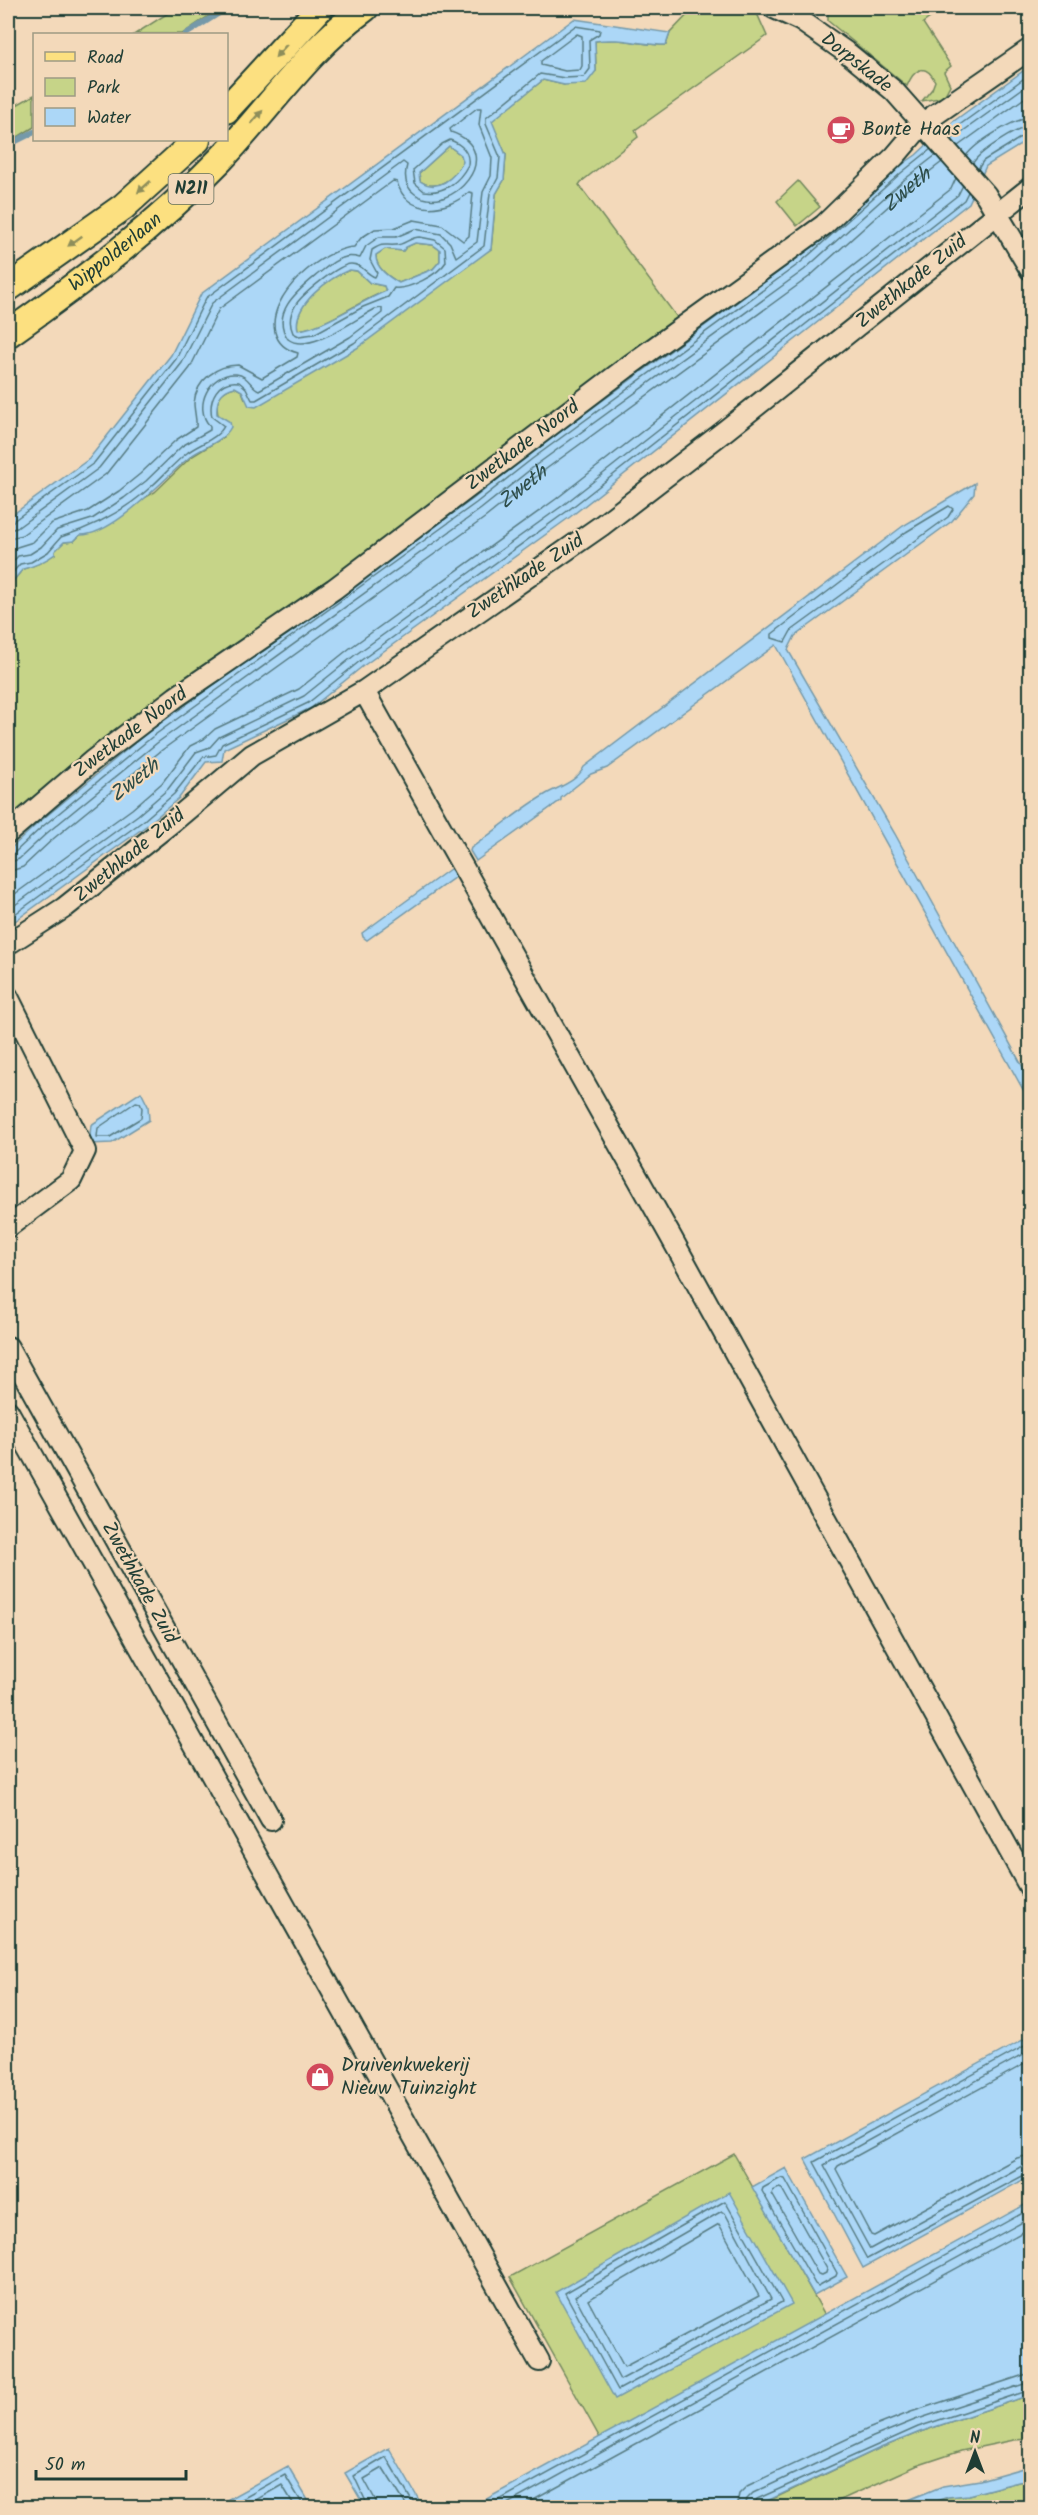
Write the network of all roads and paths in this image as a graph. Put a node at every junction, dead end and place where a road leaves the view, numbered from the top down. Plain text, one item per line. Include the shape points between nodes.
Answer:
1 (320, 8) edge
2 (364, 8) edge
3 (774, 8) edge
4 (1030, 49) edge
5 (228, 108) edge
6 (927, 128) junction
7 (196, 141) edge
8 (1030, 188) edge
9 (998, 213) junction
10 (1030, 268) edge
11 (8, 288) edge
12 (8, 334) edge
13 (364, 691) junction
14 (8, 833) edge
15 (8, 944) edge
16 (8, 997) edge
17 (8, 1227) edge
18 (8, 1347) edge
19 (8, 1411) edge
20 (271, 1820) dead end
21 (1030, 1888) edge
22 (539, 2361) dead end

1 -> 5 main road
12 -> 2 main road, Wippolderlaan / N211 via 142,234 184,196 327,39
3 - 6 street, Dorpskade via 800,20 850,55 894,91
4 - 6 street, Zwetkade Noord
6 - 9 street, Dorpskade
6 - 14 street, Zwetkade Noord via 824,225 626,368 334,589 176,697 92,761
7 -> 11 main road, Wippolderlaan / N211 via 123,207
8 - 9 street, Zwethkade Zuid
9 - 10 street, Dorpskade
9 - 13 street, Zwethkade Zuid via 601,526
13 - 15 street, Zwethkade Zuid via 252,755 64,908
13 - 21 street
16 - 17 street via 85,1151 71,1180
18 - 20 street, Zwethkade Zuid
19 - 22 street, Zwethkade Zuid

